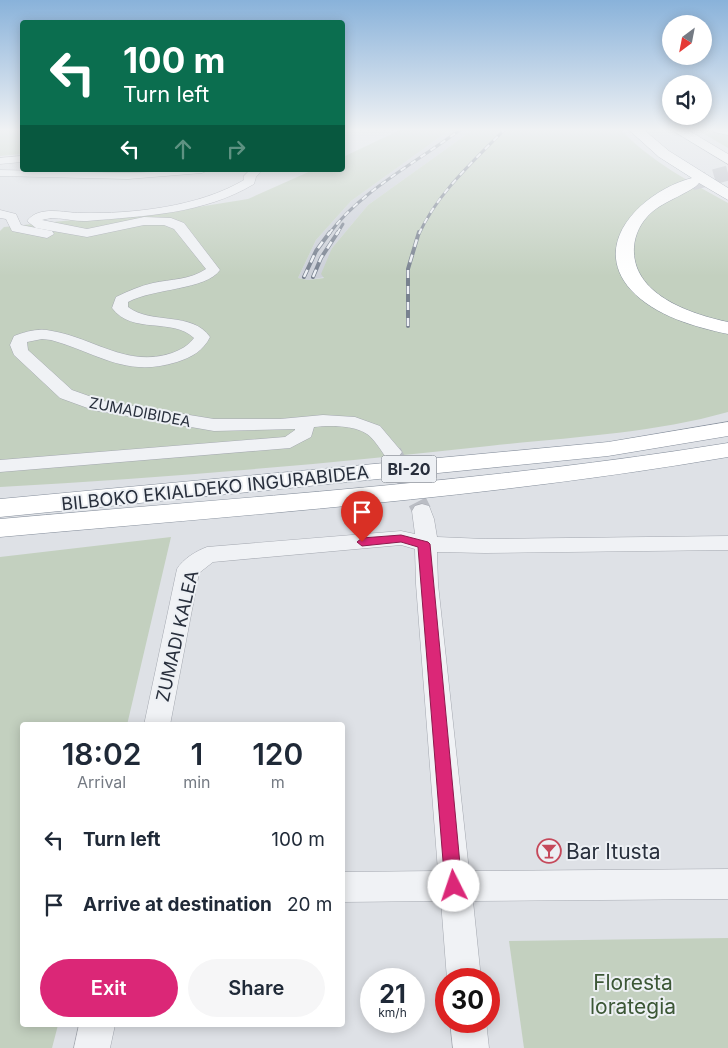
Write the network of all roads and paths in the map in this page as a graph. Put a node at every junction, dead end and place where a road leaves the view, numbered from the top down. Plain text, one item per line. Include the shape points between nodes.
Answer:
1 (249, 178) edge
2 (701, 178) edge
3 (692, 183) tunnel mouth
4 (726, 194) edge
5 (6, 215) edge
6 (100, 230) junction
7 (728, 328) edge
8 (728, 421) edge
9 (306, 422) junction
10 (728, 430) edge
11 (669, 440) junction
12 (728, 450) edge
13 (392, 452) tunnel mouth
14 (0, 466) edge
15 (728, 468) edge
16 (492, 481) junction
17 (0, 495) edge
18 (147, 504) junction
19 (0, 508) edge
20 (422, 511) tunnel mouth
21 (0, 528) edge
22 (728, 543) edge
23 (424, 544) junction
24 (0, 547) edge
25 (158, 722) edge
26 (728, 884) edge
27 (454, 886) junction
28 (345, 887) edge
29 (463, 968) edge
30 (96, 1027) edge
31 (469, 1033) edge
32 (92, 1048) edge
33 (471, 1048) edge

1 - 6 street, ZUMADIBIDEA via 250,182 237,191 198,204 82,217 42,216 33,221 41,226 80,232
2 - 4 highway
3 - 7 highway via 654,201 634,221 627,236 625,264 640,289 675,310
5 - 6 street via 17,228 80,240 100,236
6 - 9 street, ZUMADIBIDEA via 155,220 166,220 179,226 213,270 202,279 134,292 122,300 120,308 138,321 190,327 202,337 199,344 166,361 125,361 55,335 40,334 20,339 18,345 31,365 66,394 99,406 214,425
8 - 11 highway
9 - 13 street, ZUMADIBIDEA via 355,423 373,430
9 - 14 street via 304,433 290,442
10 - 11 highway, BILBOKO EKIALDEKO INGURABIDEA / BI-20
11 - 18 highway, BILBOKO EKIALDEKO INGURABIDEA / BI-20
12 - 16 highway, BILBOKO EKIALDEKO INGURABIDEA / BI-20 via 620,468
15 - 16 highway via 611,482
16 - 18 highway, BILBOKO EKIALDEKO INGURABIDEA / BI-20
17 - 18 highway
18 - 19 highway, BILBOKO EKIALDEKO INGURABIDEA / BI-20
18 - 21 highway, BILBOKO EKIALDEKO INGURABIDEA / BI-20
18 - 24 highway via 105,529
20 - 23 street via 426,524
22 - 23 street
23 - 25 street, ZUMADI KALEA via 401,538 207,554 193,562 188,569
23 - 27 street
26 - 27 street
27 - 28 street
27 - 29 street
30 - 32 street
31 - 33 street

